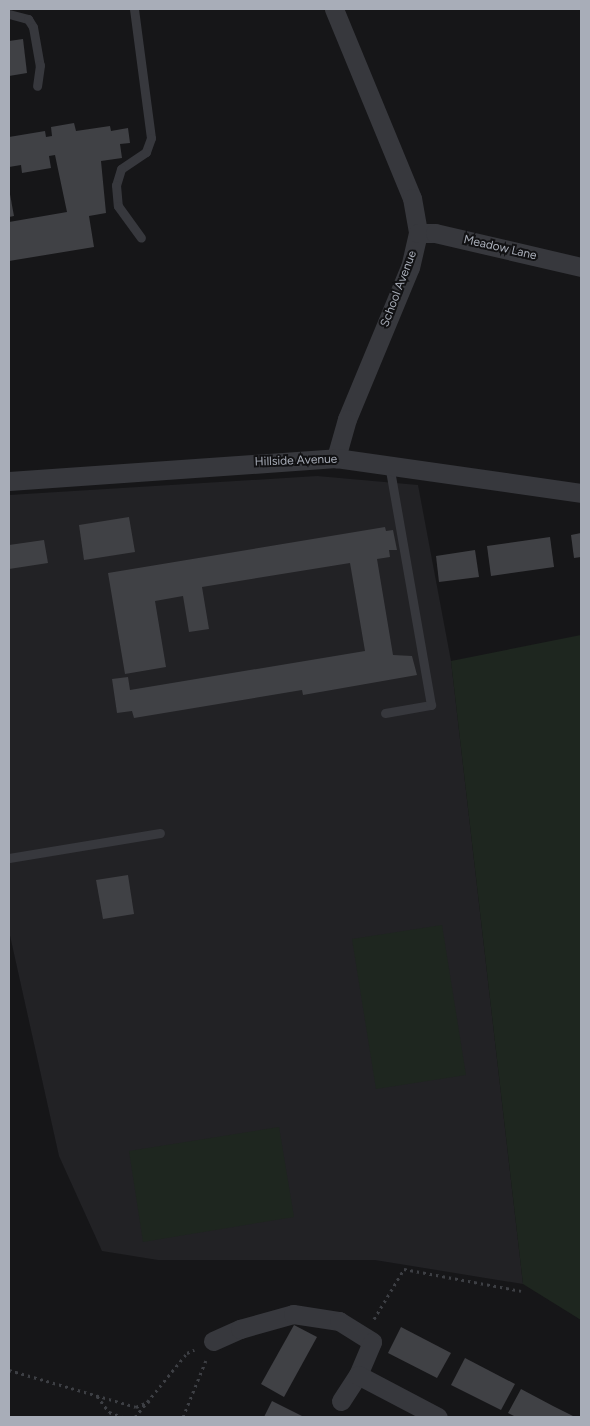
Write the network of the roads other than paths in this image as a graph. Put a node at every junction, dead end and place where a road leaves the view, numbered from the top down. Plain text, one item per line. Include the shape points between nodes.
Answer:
1 (134, 9) edge
2 (334, 9) edge
3 (9, 14) edge
4 (37, 86) dead end
5 (418, 233) junction
6 (141, 238) dead end
7 (581, 267) edge
8 (336, 458) junction
9 (390, 465) junction
10 (9, 481) edge
11 (581, 493) edge
12 (385, 713) dead end
13 (160, 833) dead end
14 (9, 858) edge
15 (213, 1340) road end
16 (358, 1375) junction
17 (341, 1401) dead end
18 (438, 1417) edge

1 - 6 lane via 151,138 146,152 121,168 116,185 118,206
2 - 5 street, School Avenue via 412,198
3 - 4 lane via 28,19 33,27 40,65
5 - 7 street, Meadow Lane via 435,233
5 - 8 street, School Avenue via 410,267 347,419
8 - 9 street, Hillside Avenue
8 - 10 street, Hillside Avenue
9 - 11 street, Hillside Avenue
9 - 12 lane via 431,705
13 - 14 lane
15 - 16 street via 293,1314 340,1321 368,1340
16 - 17 street
16 - 18 street

